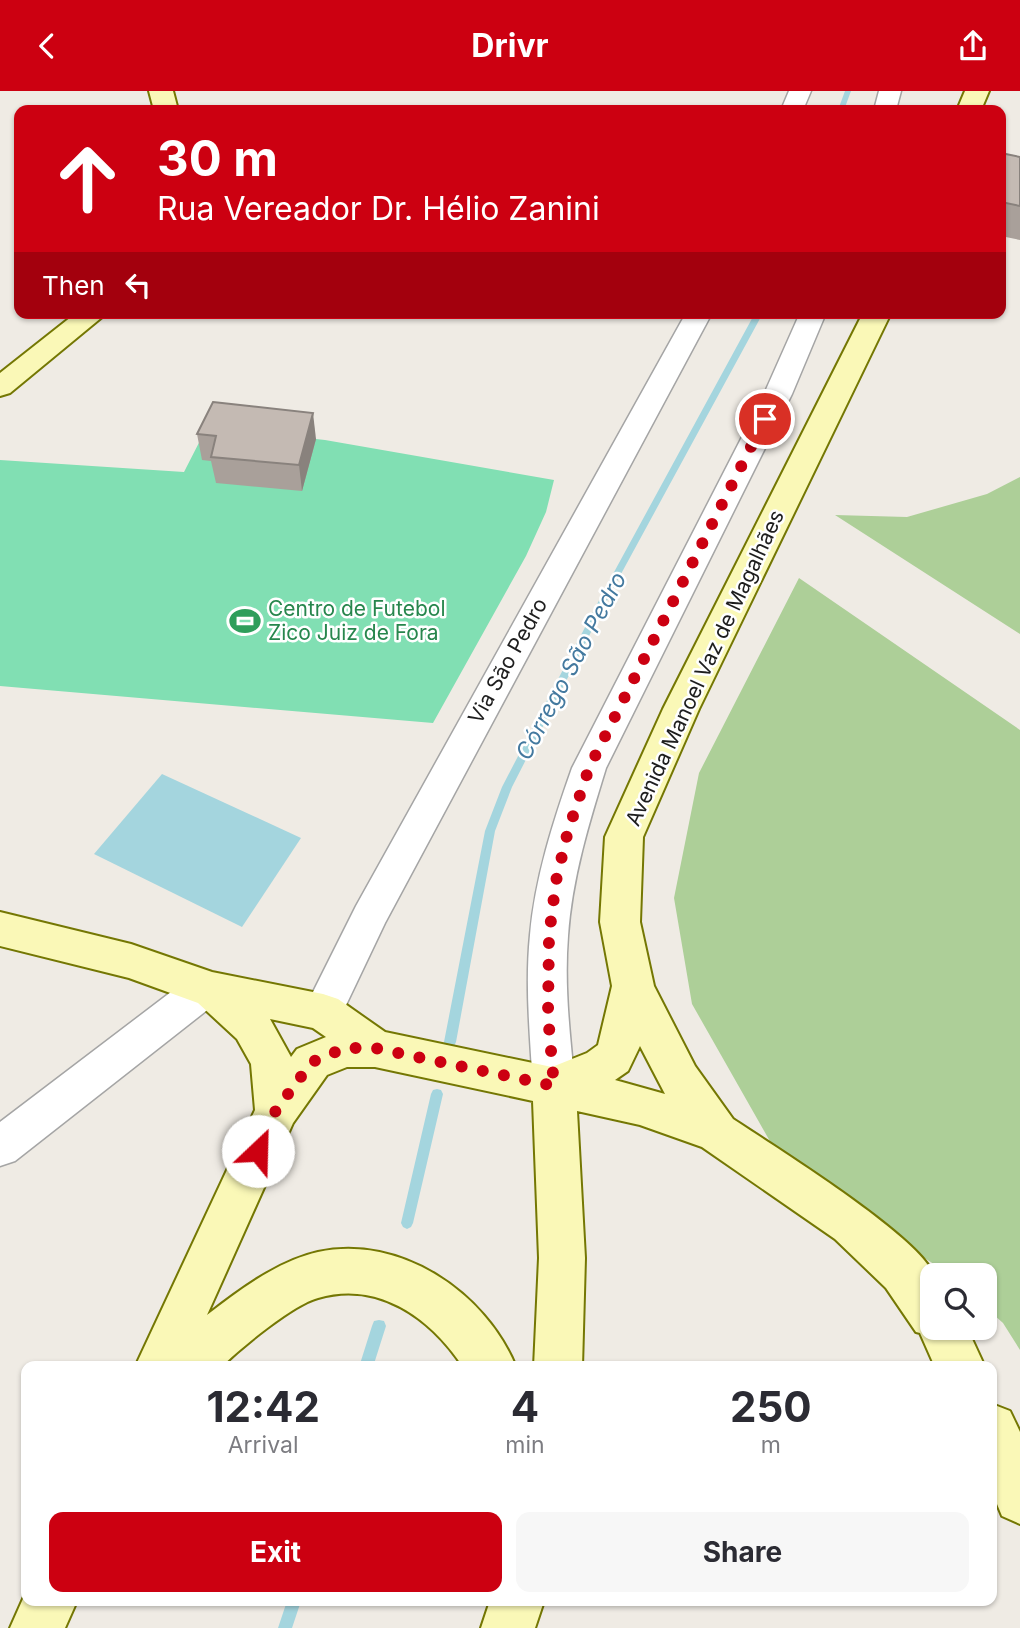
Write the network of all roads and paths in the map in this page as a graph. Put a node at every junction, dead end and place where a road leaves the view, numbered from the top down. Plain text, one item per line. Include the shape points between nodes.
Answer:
1 (85, 319) edge
2 (696, 319) edge
3 (810, 319) edge
4 (874, 319) edge
5 (0, 387) edge
6 (0, 929) edge
7 (633, 986) junction
8 (209, 989) junction
9 (323, 1012) junction
10 (375, 1048) junction
11 (554, 1086) junction
12 (276, 1110) junction
13 (717, 1133) junction
14 (0, 1147) edge
15 (920, 1297) edge
16 (948, 1340) edge
17 (162, 1361) edge
18 (194, 1361) edge
19 (488, 1361) edge
20 (558, 1361) edge
21 (958, 1361) edge
22 (997, 1439) edge
23 (1020, 1498) edge
24 (48, 1606) edge
25 (506, 1606) edge
26 (515, 1606) edge
27 (37, 1628) edge
28 (505, 1628) edge

1 - 5 main road
2 - 9 street, Via São Pedro via 369,917
3 - 11 street via 778,394 589,768 556,881 549,936 548,1015
4 - 7 main road, Avenida Manoel Vaz de Magalhães via 681,709 624,837 620,922
6 - 8 main road via 131,961
7 - 11 main road, Avenida Manoel Vaz de Magalhães via 612,1058
7 - 13 main road via 665,1059
8 - 9 main road
8 - 12 main road via 252,1026 272,1062
8 - 14 street
9 - 10 main road
10 - 11 main road
10 - 12 main road via 345,1048 312,1062
11 - 13 main road via 640,1105
11 - 20 main road via 562,1258
12 - 17 main road
13 - 15 main road via 851,1224 902,1272
16 - 21 main road
18 - 19 main road via 233,1325 274,1297 316,1275 356,1269 397,1279 431,1296 459,1322
22 - 23 main road
24 - 27 main road
25 - 28 main road
26 - 28 main road

